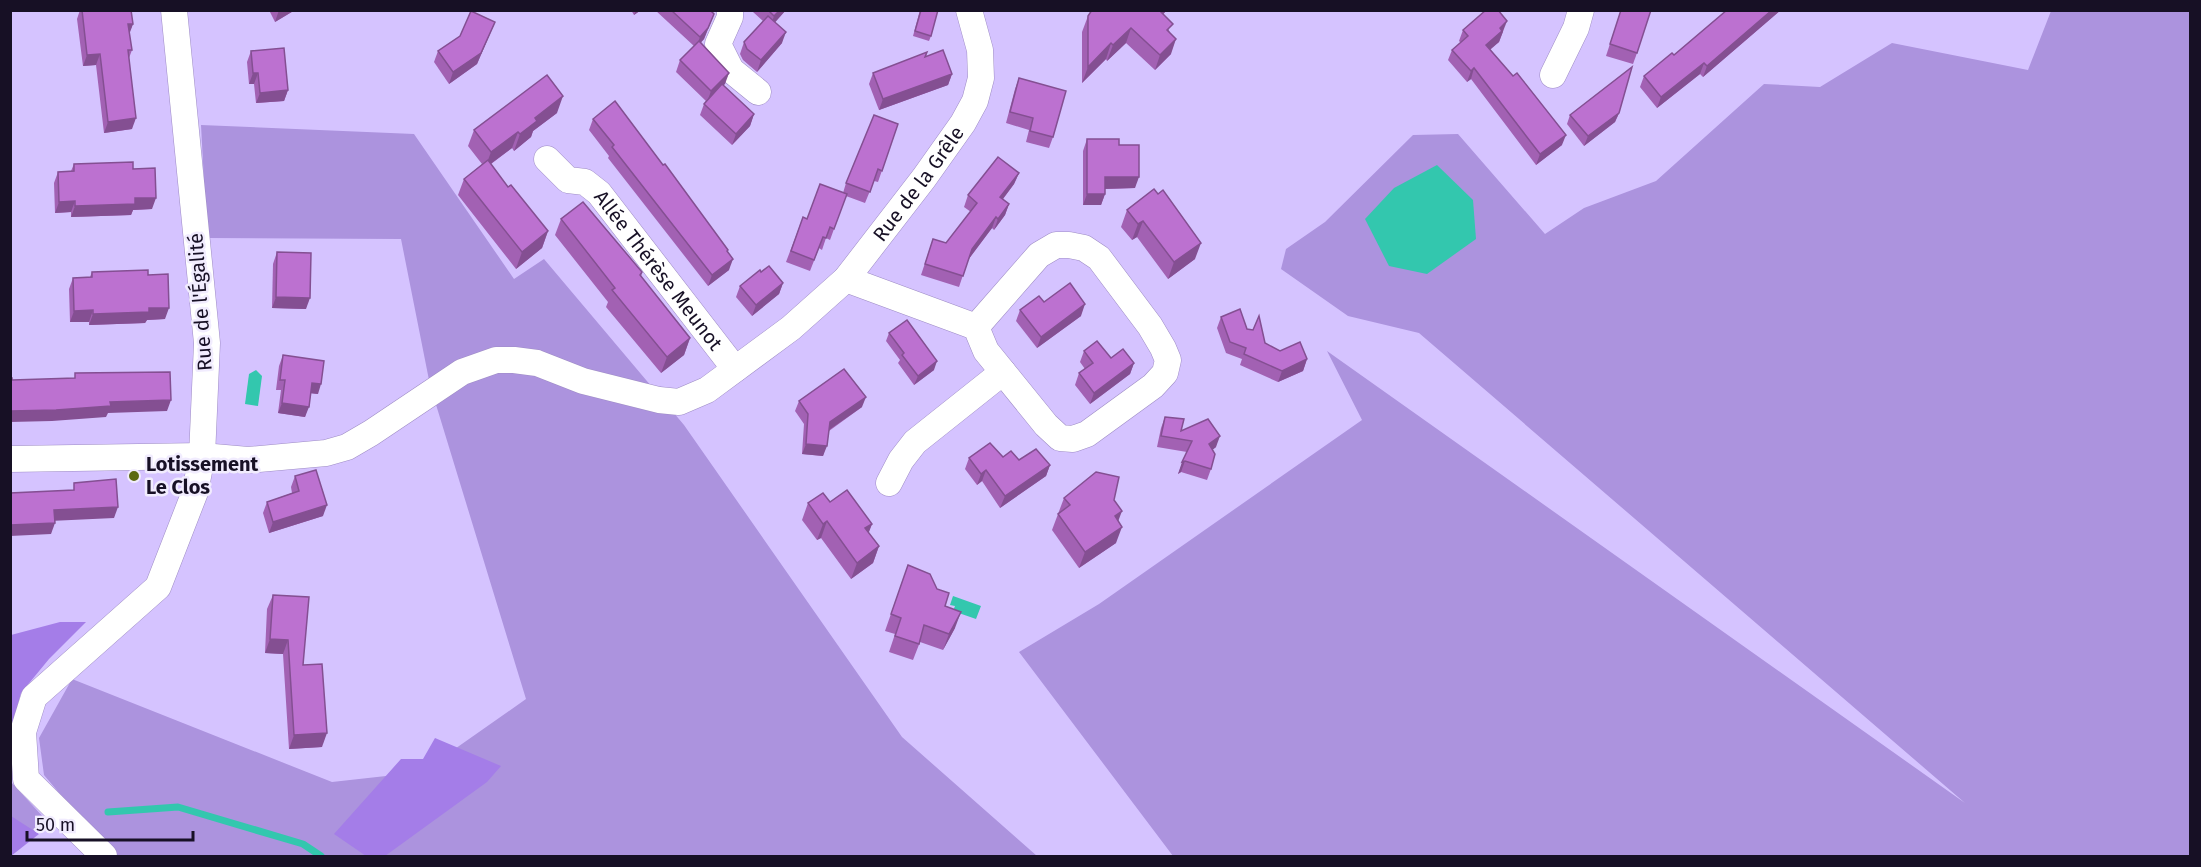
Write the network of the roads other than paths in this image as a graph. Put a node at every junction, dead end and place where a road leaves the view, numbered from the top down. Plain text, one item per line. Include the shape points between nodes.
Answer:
1 (174, 10) edge
2 (730, 10) edge
3 (969, 10) edge
4 (1581, 10) edge
5 (1553, 75) dead end
6 (758, 92) dead end
7 (547, 159) dead end
8 (846, 279) junction
9 (976, 327) junction
10 (735, 369) junction
11 (1003, 372) junction
12 (202, 456) junction
13 (10, 459) edge
14 (889, 483) dead end
15 (95, 848) edge

1 - 12 street, Rue de l'Égalité via 207,344
2 - 6 street via 718,44 731,70
3 - 8 street, Rue de la Grêle via 980,50 981,78 975,101 924,178
4 - 5 street
7 - 10 street, Allée Thérèse Meunot via 568,180 585,182 599,193
8 - 9 street
8 - 10 street, Rue de la Grêle via 791,328
9 - 11 street via 986,351
9 - 11 street via 1039,255 1056,246 1069,245 1084,248 1099,258 1150,326 1168,360 1165,373 1153,386 1087,434 1073,439 1060,438 1046,425
10 - 12 street, Rue de la Grêle via 707,390 679,402 584,381 537,363 496,360 446,381 347,447 326,453 248,460
11 - 14 street via 915,442
12 - 13 street, Rue de la Grêle
12 - 15 street, Rue de l'Égalité via 195,492 158,587 34,697 23,732 26,779

